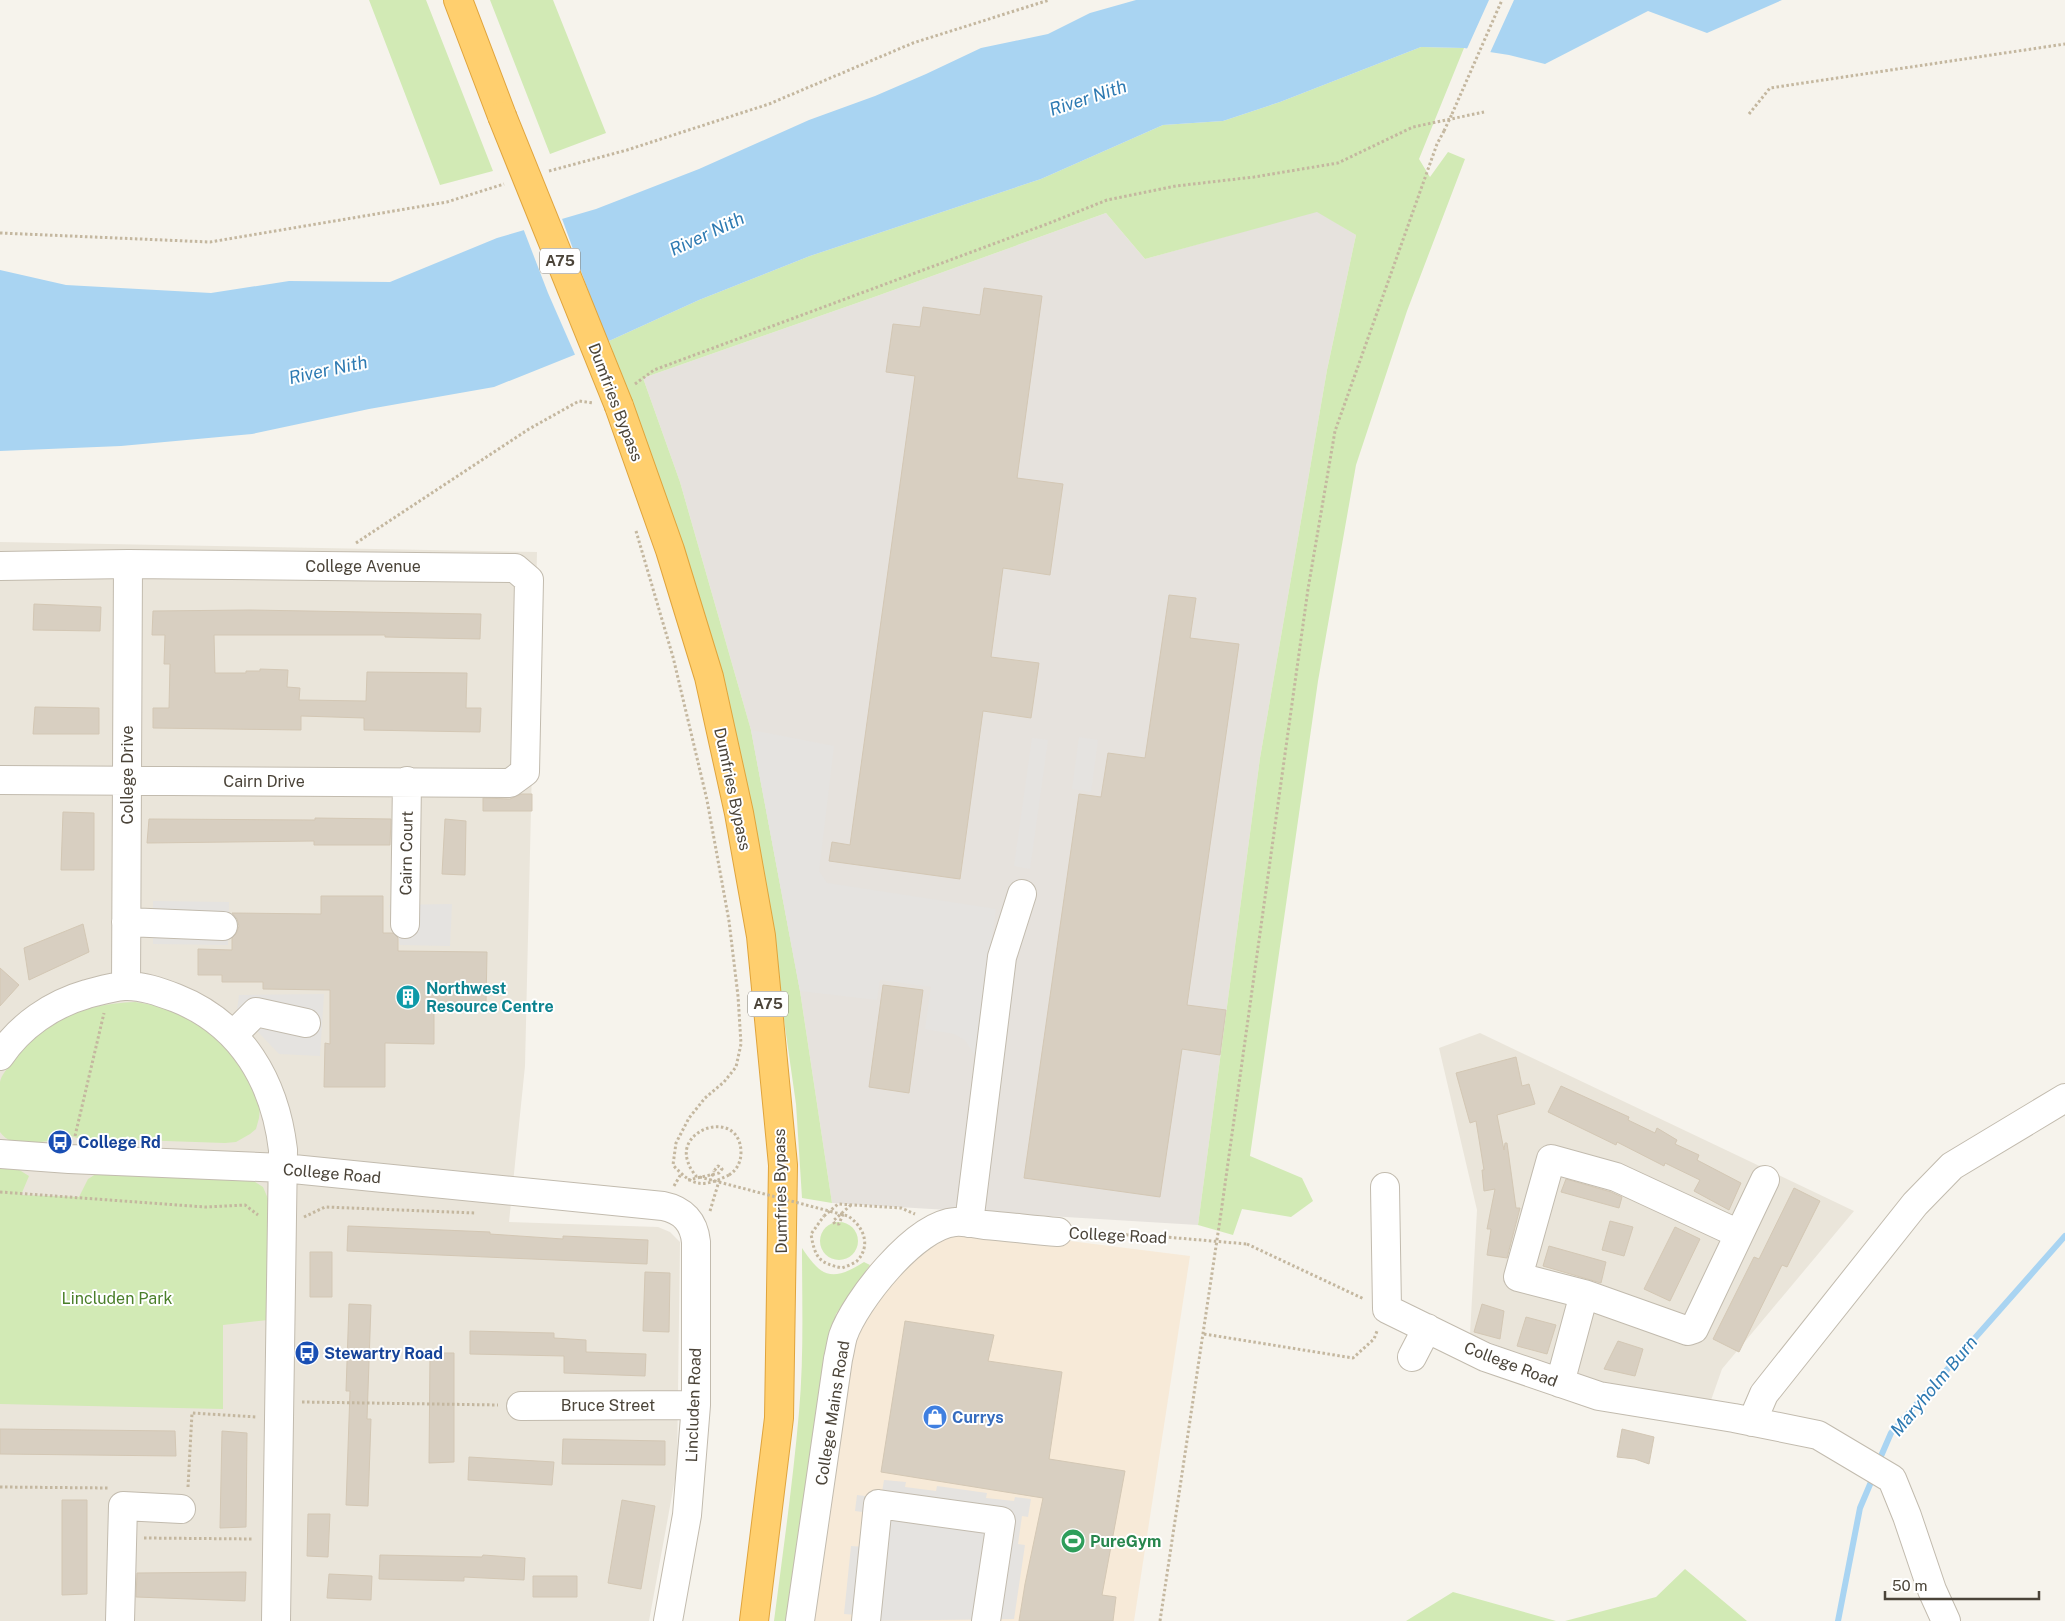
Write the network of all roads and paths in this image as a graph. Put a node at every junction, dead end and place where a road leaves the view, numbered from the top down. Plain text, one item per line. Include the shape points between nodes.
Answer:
1 (458, 0) edge
2 (1502, 0) edge
3 (2065, 44) edge
4 (1484, 112) dead end
5 (1749, 114) dead end
6 (617, 398) junction
7 (634, 525) dead end
8 (128, 564) junction
9 (0, 566) edge
10 (332, 566) junction
11 (525, 772) joint
12 (0, 780) edge
13 (128, 781) junction
14 (407, 781) junction
15 (1022, 894) dead end
16 (126, 922) junction
17 (405, 924) dead end
18 (223, 926) dead end
19 (118, 987) junction
20 (306, 1023) dead end
21 (232, 1035) junction
22 (0, 1056) edge
23 (2065, 1098) edge
24 (0, 1154) edge
25 (69, 1159) junction
26 (283, 1168) junction
27 (688, 1180) junction
28 (1765, 1180) dead end
29 (710, 1181) junction
30 (1385, 1187) dead end
31 (0, 1192) edge
32 (852, 1204) junction
33 (662, 1206) joint
34 (484, 1214) dead end
35 (843, 1214) junction
36 (919, 1216) dead end
37 (961, 1223) junction
38 (282, 1231) junction
39 (1058, 1232) joint
40 (1739, 1234) junction
41 (1584, 1294) junction
42 (1387, 1309) junction
43 (1426, 1328) junction
44 (1204, 1334) junction
45 (1412, 1357) dead end
46 (1560, 1383) junction
47 (696, 1405) junction
48 (521, 1406) joint
49 (278, 1410) junction
50 (1752, 1422) junction
51 (0, 1487) edge
52 (116, 1488) dead end
53 (181, 1509) joint
54 (123, 1537) junction
55 (276, 1540) junction
56 (120, 1621) edge
57 (276, 1621) edge
58 (668, 1621) edge
59 (754, 1621) edge
60 (800, 1621) edge
61 (866, 1621) edge
62 (986, 1621) edge
63 (1160, 1621) edge
64 (1946, 1621) edge

1 - 6 highway, Dumfries Bypass / A75, bridge
2 - 44 path, bridge via 1437,144 1335,431 1308,589
3 - 5 path via 1770,88
4 - 6 path via 1413,127 1338,163 1176,186 1107,200 654,370
6 - 10 path via 593,403 579,401 529,429 360,539
6 - 59 highway, Dumfries Bypass / A75 via 670,550 709,677 740,813 761,936 783,1165 779,1418
7 - 27 path via 673,657 707,800 729,921 742,1044 736,1067 704,1098 676,1143 673,1165
8 - 9 street, College Avenue
8 - 10 street, College Avenue
8 - 13 street, College Drive
10 - 11 street, College Avenue via 514,568 529,580
11 - 14 street, Cairn Drive via 510,783
12 - 13 street, Cairn Drive
13 - 14 street, Cairn Drive
13 - 16 street, College Drive
14 - 17 street, Cairn Court
15 - 37 street via 1002,957
16 - 18 street
16 - 19 street, College Drive
19 - 21 street via 152,990 184,1001 218,1022
19 - 22 street via 66,1000 32,1021
19 - 25 path
20 - 21 street via 256,1012
21 - 26 street via 256,1064 269,1090 281,1132
23 - 50 street via 1952,1166 1921,1198 1764,1394
24 - 25 street, College Road
25 - 26 street, College Road
26 - 33 street, College Road
26 - 38 street
27 - 29 path, bridge via 715,1172
27 - 29 path, bridge via 698,1185 708,1184 734,1172 741,1160 741,1145 733,1132 723,1127 708,1126 688,1145 687,1161 696,1176
28 - 40 street
29 - 35 path, bridge
30 - 42 street
31 - 38 path via 245,1206
32 - 35 path, bridge via 833,1222 841,1221
32 - 35 path, bridge via 838,1204 811,1234 814,1250 826,1264 842,1268 856,1261 864,1248 864,1234 857,1223
32 - 36 path via 901,1208
33 - 47 street, Lincluden Road via 682,1213 696,1234
34 - 38 path via 325,1207 303,1217 295,1233
37 - 39 street, College Road
37 - 60 street, College Mains Road via 931,1230 891,1264 872,1286 843,1336
38 - 49 street
39 - 42 path, College Road, bridge via 1247,1244
40 - 41 street via 1694,1329 1688,1331
40 - 41 street via 1616,1177 1551,1159 1518,1277
41 - 46 street
42 - 43 street, College Road
42 - 44 path via 1374,1339 1353,1358
43 - 45 street
43 - 46 street, College Road via 1474,1363
44 - 63 path
46 - 50 street, College Road via 1599,1396
47 - 48 street, Bruce Street
47 - 58 street, Lincluden Road via 687,1515
48 - 49 path
49 - 53 path via 192,1413 189,1484
49 - 55 street
50 - 64 street, College Road via 1818,1435 1892,1479
51 - 52 path
53 - 54 street via 123,1506
54 - 55 path
54 - 56 street
55 - 57 street
61 - 62 street via 878,1504 1001,1521

